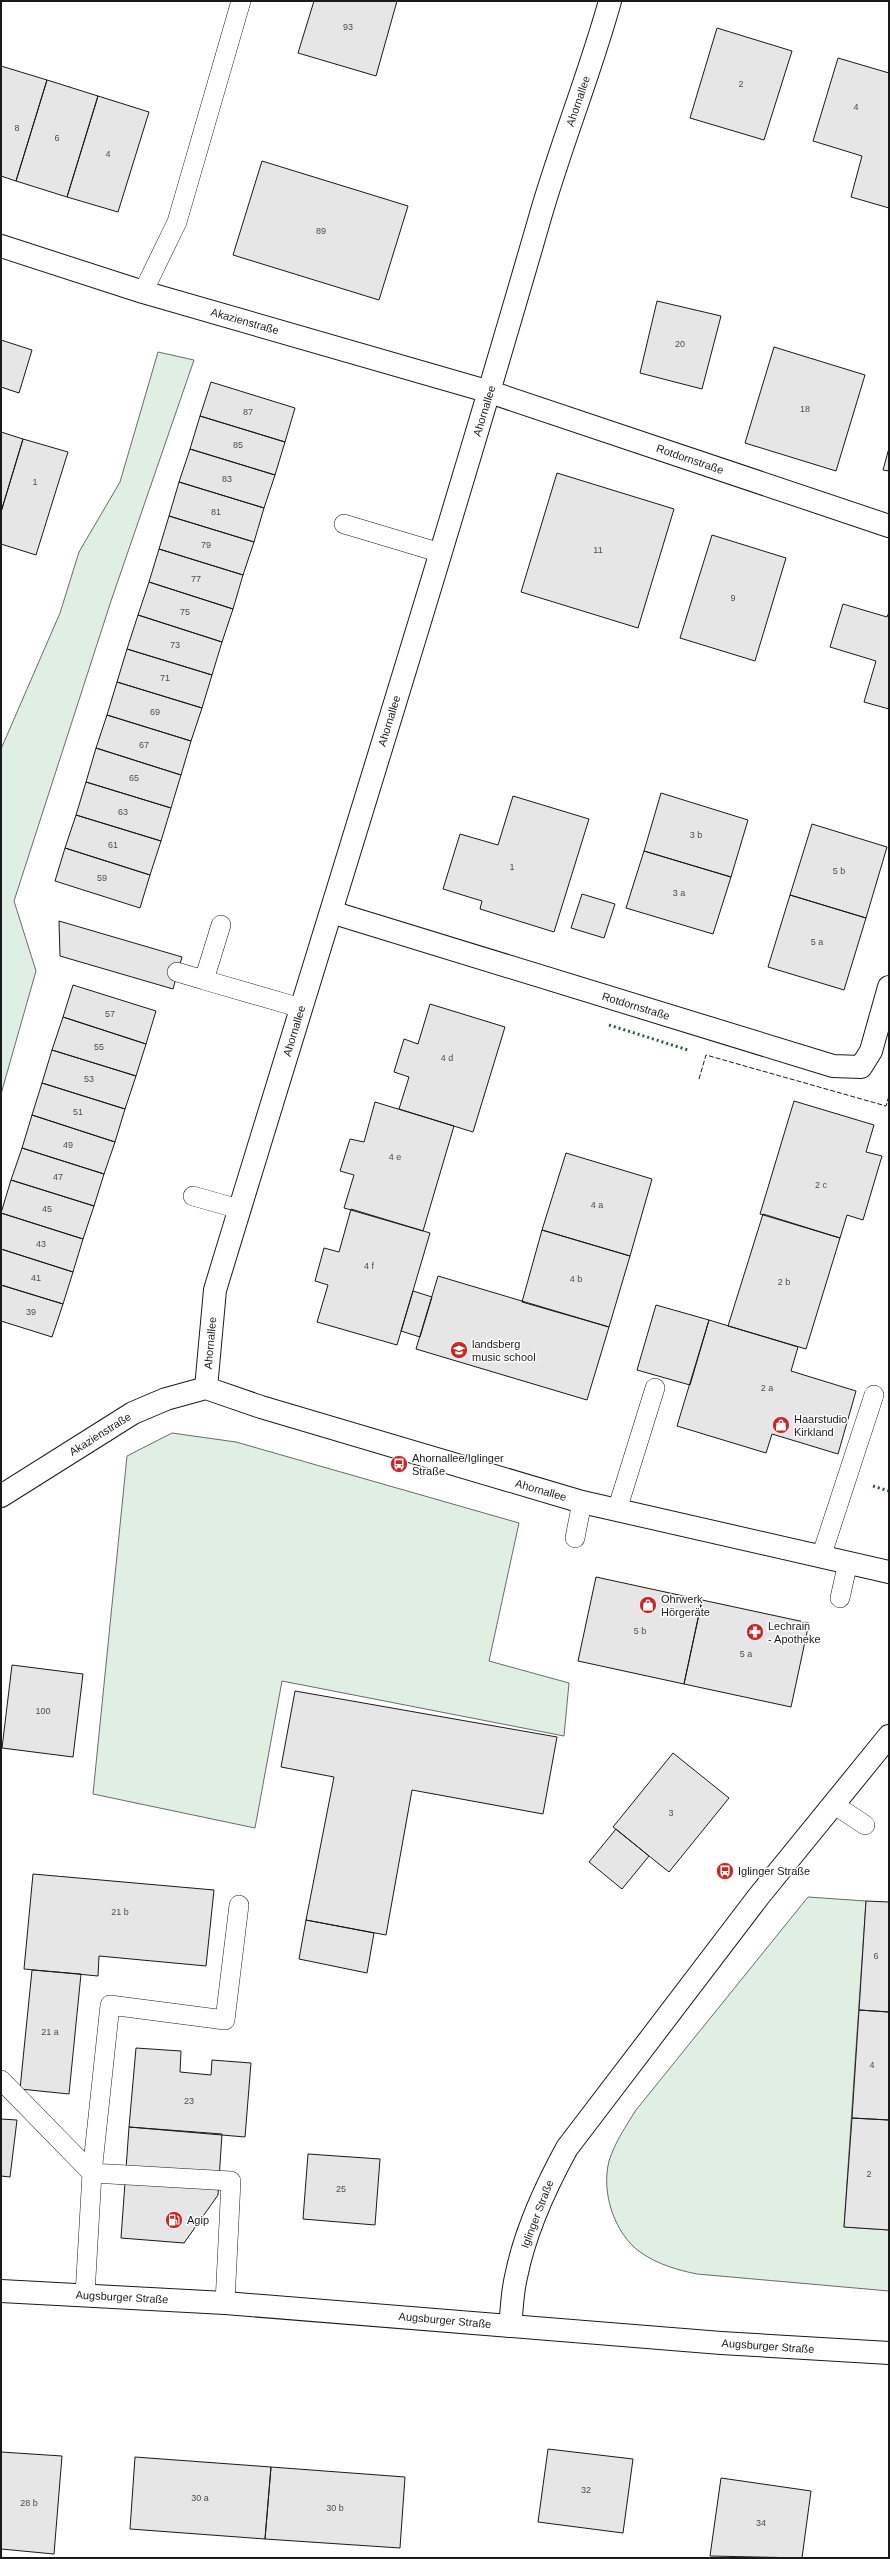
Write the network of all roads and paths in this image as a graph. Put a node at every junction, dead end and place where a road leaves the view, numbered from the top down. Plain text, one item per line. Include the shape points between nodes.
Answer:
1 (241, 1) edge
2 (610, 1) edge
3 (1, 246) edge
4 (143, 292) junction
5 (490, 392) junction
6 (344, 524) dead end
7 (889, 526) edge
8 (441, 553) junction
9 (331, 912) junction
10 (221, 925) dead end
11 (177, 972) dead end
12 (204, 980) junction
13 (889, 987) edge
14 (301, 1008) junction
15 (193, 1196) dead end
16 (239, 1210) junction
17 (206, 1388) junction
18 (655, 1388) dead end
19 (874, 1395) dead end
20 (1, 1496) edge
21 (582, 1502) junction
22 (618, 1510) junction
23 (575, 1538) dead end
24 (821, 1556) junction
25 (848, 1562) junction
26 (889, 1572) edge
27 (840, 1598) dead end
28 (889, 1736) edge
29 (832, 1804) junction
30 (865, 1825) dead end
31 (239, 1905) dead end
32 (1, 2080) edge
33 (92, 2173) junction
34 (1, 2291) edge
35 (85, 2295) junction
36 (225, 2303) junction
37 (510, 2326) junction
38 (889, 2353) edge

1 - 4 lane via 177,222
2 - 5 street, Ahornallee via 542,211
3 - 4 street, Akazienstraße
4 - 5 street, Akazienstraße
5 - 7 street, Rotdornstraße
5 - 8 street, Ahornallee
6 - 8 lane
8 - 9 street, Ahornallee
9 - 13 street, Rotdornstraße via 833,1066 861,1067 871,1050
9 - 14 street, Ahornallee
10 - 12 lane
11 - 12 lane
12 - 14 lane
14 - 16 street, Ahornallee
15 - 16 lane
16 - 17 street, Ahornallee via 215,1290
17 - 20 street, Akazienstraße via 166,1399 133,1413
17 - 21 street, Ahornallee via 268,1409
18 - 22 lane
19 - 24 lane
21 - 22 street, Ahornallee
21 - 23 lane
22 - 24 street, Ahornallee
24 - 25 street, Ahornallee
25 - 26 street, Ahornallee
25 - 27 lane
28 - 29 street, Iglinger Straße
29 - 30 lane
29 - 37 street, Iglinger Straße via 567,2148 545,2189 526,2243 516,2277
31 - 33 lane via 225,2020 110,2005
32 - 33 lane
33 - 35 lane
33 - 36 lane via 231,2181
34 - 35 street, Augsburger Straße
35 - 36 street, Augsburger Straße
36 - 37 street, Augsburger Straße
37 - 38 street, Augsburger Straße

